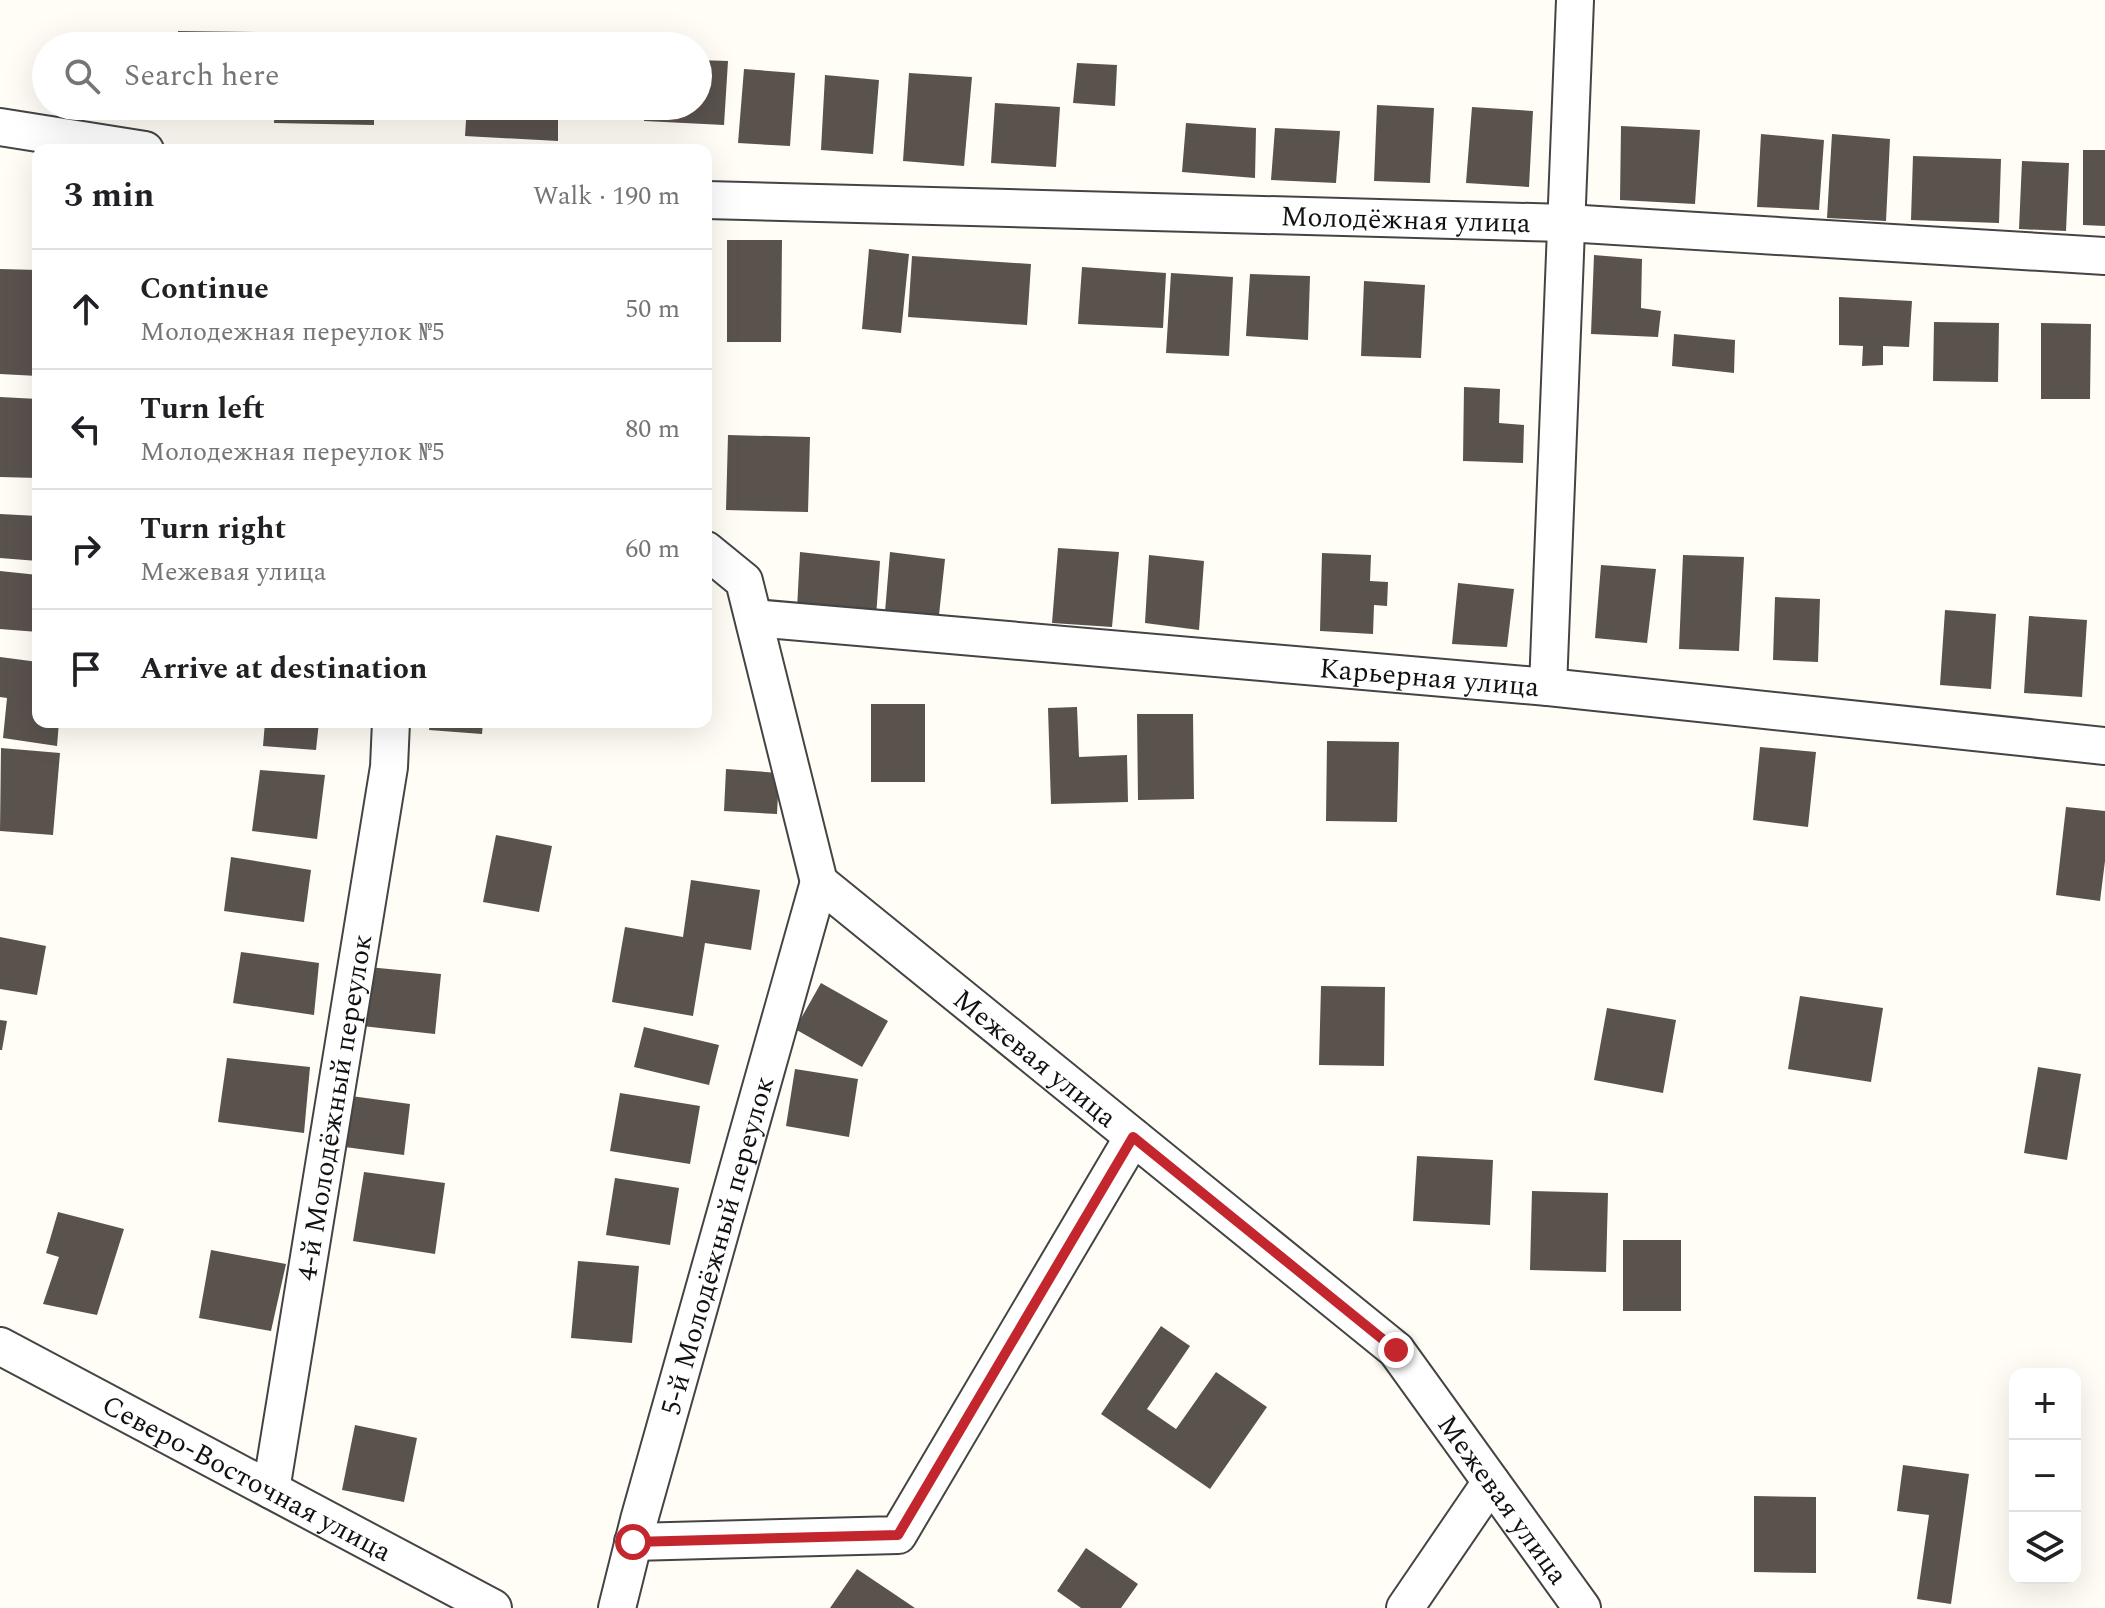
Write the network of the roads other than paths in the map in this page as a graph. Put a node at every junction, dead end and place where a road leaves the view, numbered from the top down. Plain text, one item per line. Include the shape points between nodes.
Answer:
1 (1575, 0) edge
2 (0, 127) edge
3 (107, 144) edge
4 (712, 200) edge
5 (1566, 223) junction
6 (2105, 256) edge
7 (712, 555) edge
8 (754, 618) junction
9 (1548, 687) junction
10 (391, 728) edge
11 (2105, 746) edge
12 (819, 882) junction
13 (1133, 1137) junction
14 (0, 1346) edge
15 (1491, 1482) junction
16 (271, 1490) junction
17 (633, 1542) junction
18 (493, 1608) edge
19 (617, 1608) edge
20 (1405, 1608) edge
21 (1582, 1608) edge

1 - 5 street
2 - 3 street
4 - 5 street, Молодёжная улица
5 - 6 street, Молодёжная улица
5 - 9 street
7 - 8 street via 744,581
8 - 9 street, Карьерная улица
8 - 12 street
9 - 11 street, Карьерная улица
10 - 16 street, 4-й Молодёжный переулок via 389,767
12 - 13 street, Межевая улица
12 - 17 street, 5-й Молодёжный переулок
13 - 15 street, Межевая улица via 1396,1350
13 - 17 street via 898,1535
14 - 16 street, Северо-Восточная улица
15 - 20 street
15 - 21 street, Межевая улица
16 - 18 street, Северо-Восточная улица
17 - 19 street, 5-й Молодёжный переулок

